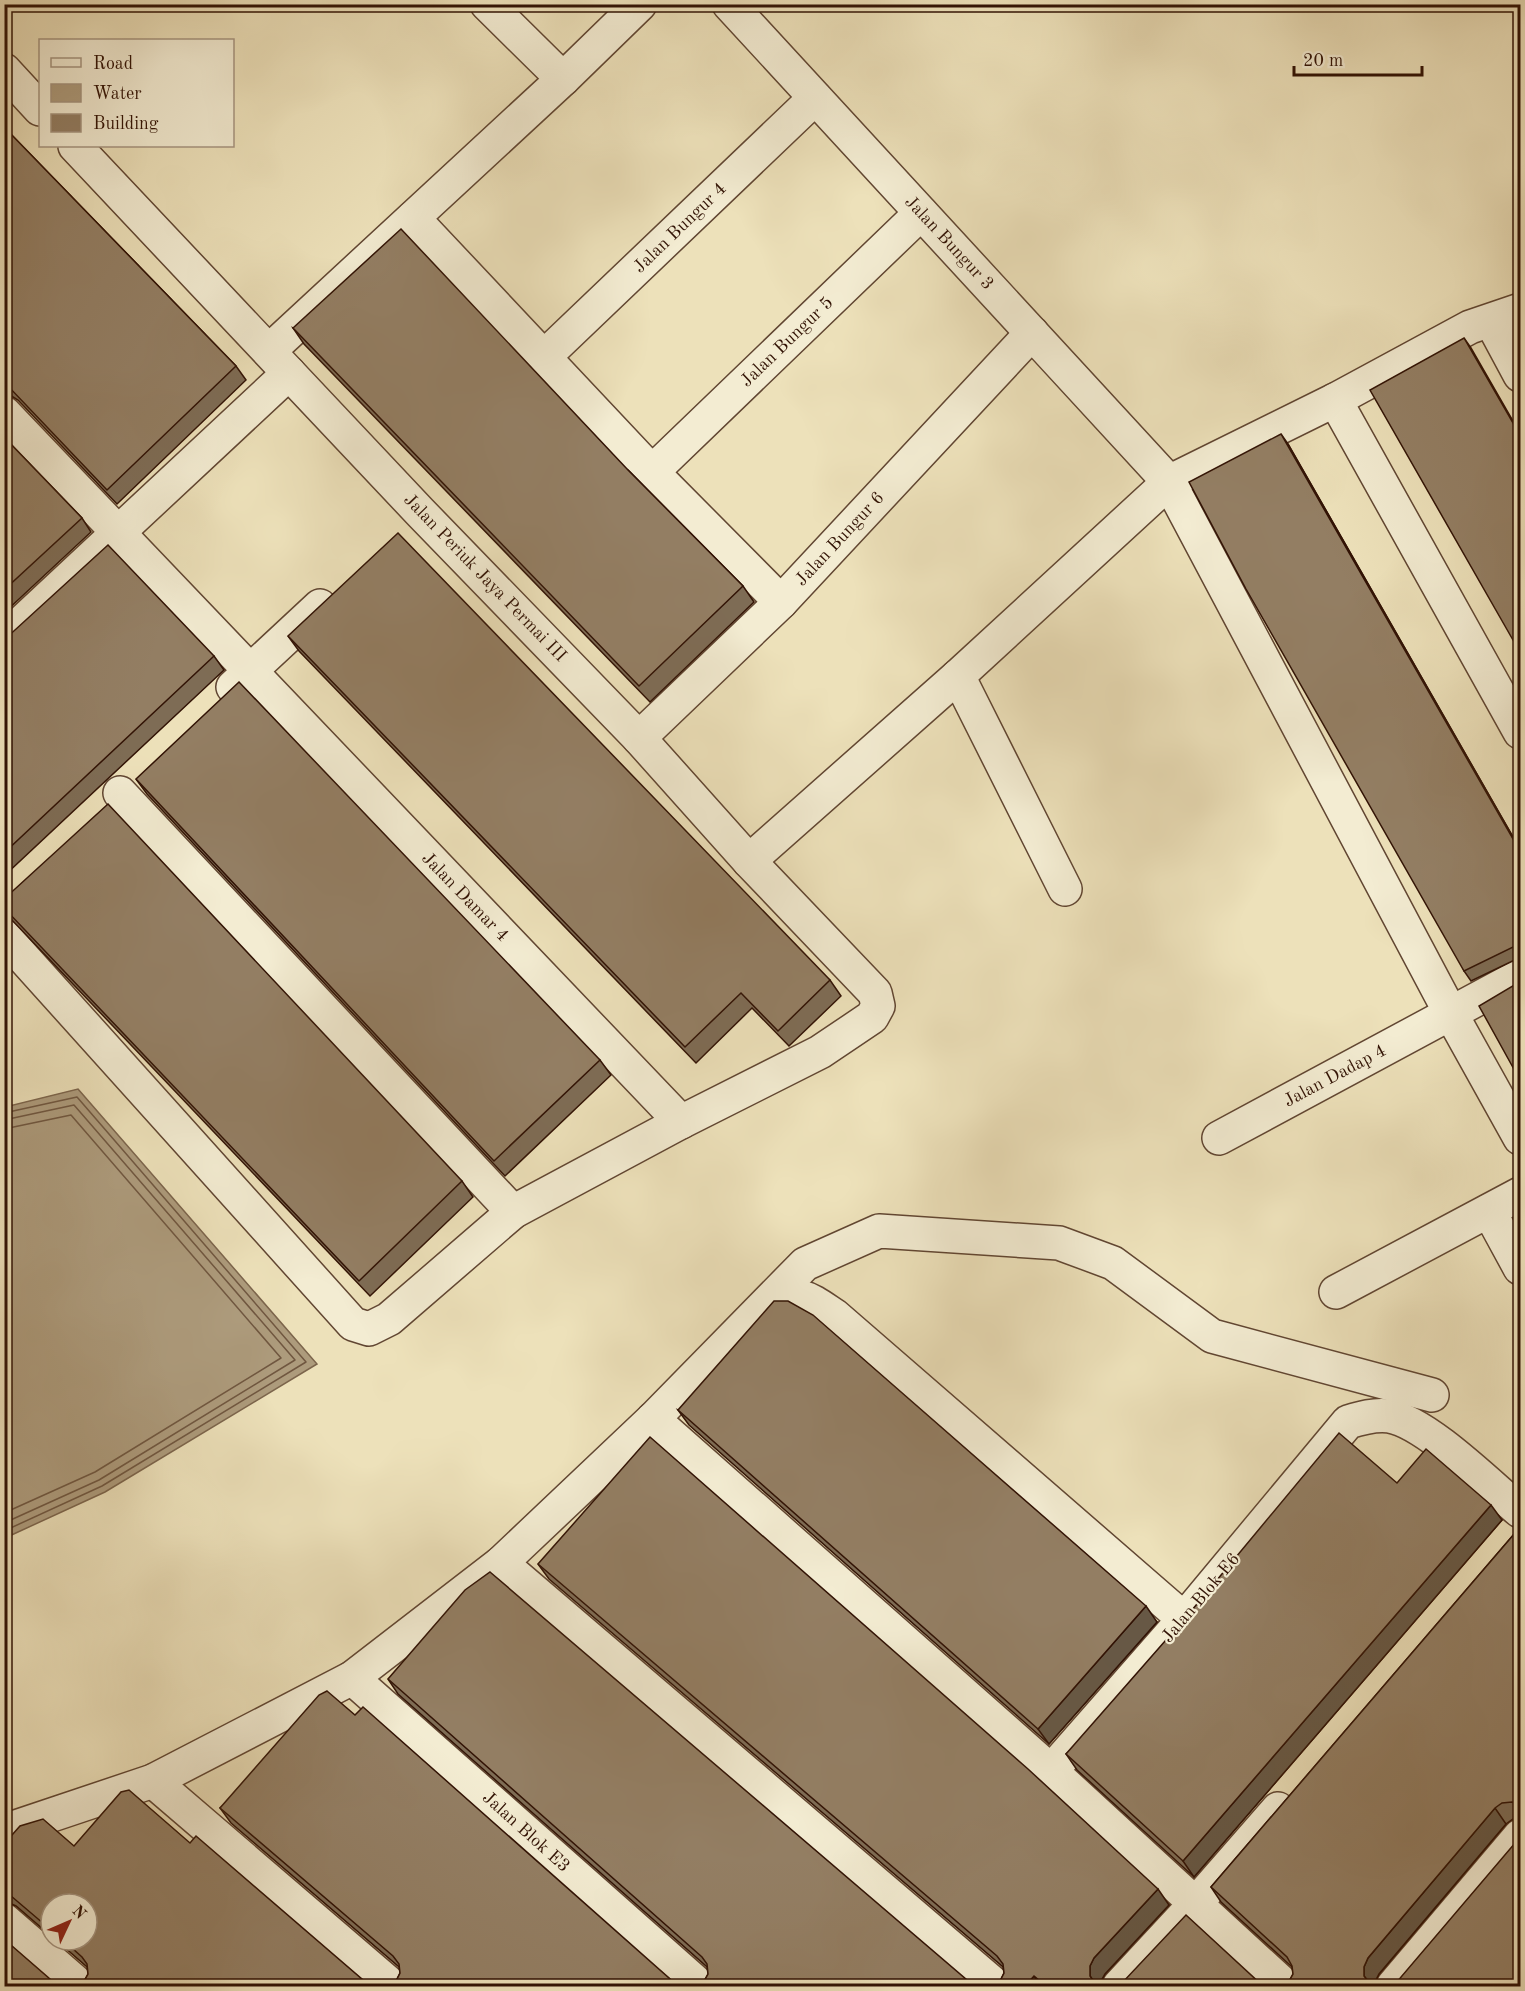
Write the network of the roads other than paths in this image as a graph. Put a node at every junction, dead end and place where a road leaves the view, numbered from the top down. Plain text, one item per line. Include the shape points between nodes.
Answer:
1 (487, 4) edge
2 (640, 4) edge
3 (729, 4) edge
4 (4, 70) edge
5 (563, 79) junction
6 (815, 98) junction
7 (39, 107) edge
8 (76, 147) edge
9 (921, 213) junction
10 (413, 218) junction
11 (1506, 315) edge
12 (1032, 333) junction
13 (544, 357) junction
14 (279, 362) junction
15 (1521, 375) edge
16 (1335, 400) junction
17 (4, 413) edge
18 (652, 472) junction
19 (1169, 482) junction
20 (420, 512) junction
21 (118, 533) junction
22 (395, 536) edge
23 (344, 584) edge
24 (781, 602) junction
25 (4, 639) edge
26 (250, 672) junction
27 (958, 676) junction
28 (215, 704) edge
29 (1521, 732) edge
30 (639, 738) junction
31 (146, 769) edge
32 (120, 793) junction
33 (95, 817) edge
34 (749, 861) junction
35 (1065, 889) dead end
36 (4, 936) edge
37 (1521, 976) edge
38 (1451, 1014) junction
39 (681, 1122) junction
40 (1219, 1138) dead end
41 (1521, 1138) edge
42 (1521, 1194) edge
43 (1489, 1211) junction
44 (513, 1212) junction
45 (1521, 1268) edge
46 (1336, 1292) dead end
47 (770, 1301) junction
48 (1432, 1395) dead end
49 (653, 1419) junction
50 (1518, 1525) edge
51 (501, 1563) junction
52 (1184, 1618) junction
53 (352, 1678) junction
54 (1051, 1771) junction
55 (153, 1781) junction
56 (1297, 1787) edge
57 (4, 1831) edge
58 (1521, 1836) edge
59 (1196, 1903) junction
60 (4, 1920) edge
61 (80, 1986) edge
62 (392, 1986) edge
63 (700, 1986) edge
64 (996, 1986) edge
65 (1119, 1986) edge
66 (1285, 1986) edge
67 (1394, 1986) edge

1 - 5 street
2 - 5 street
3 - 6 street, Jalan Bungur 3
4 - 7 street
5 - 10 street
6 - 9 street, Jalan Bungur 3
6 - 13 street, Jalan Bungur 4
8 - 14 street, Jalan Periuk Jaya Permai III
9 - 12 street, Jalan Bungur 3
9 - 18 street, Jalan Bungur 5
10 - 13 street
10 - 14 street
11 - 15 street
11 - 16 street via 1470,327
12 - 19 street, Jalan Bungur 3
12 - 24 street, Jalan Bungur 6
13 - 18 street
14 - 20 street, Jalan Periuk Jaya Permai III
14 - 21 street
16 - 19 street
16 - 29 street
17 - 21 street, Jalan Damar 4
18 - 24 street
19 - 27 street
19 - 38 street, Jalan Bungur 3
20 - 22 street
20 - 30 street, Jalan Periuk Jaya Permai III
21 - 25 street
21 - 26 street, Jalan Damar 4
23 - 26 street
24 - 30 street, Jalan Bungur 6
26 - 28 street
26 - 39 street, Jalan Damar 4
27 - 34 street
27 - 35 street
30 - 34 street, Jalan Periuk Jaya Permai III
31 - 32 street
32 - 33 street
32 - 44 street
34 - 39 street, Jalan Periuk Jaya Permai III via 875,993 878,1006 872,1017 820,1052
36 - 44 street via 352,1324 369,1329 389,1319
37 - 38 street, Jalan Dadap 4
38 - 40 street, Jalan Dadap 4
38 - 41 street, Jalan Bungur 3
39 - 44 street
42 - 43 street
43 - 45 street
43 - 46 street
47 - 48 street via 805,1263 879,1231 1059,1243 1113,1263 1212,1336
47 - 49 street
47 - 52 street via 790,1295 805,1296 835,1316
49 - 51 street
49 - 54 street
50 - 52 street, Jalan Blok E6 via 1473,1471 1405,1420 1368,1416 1348,1422
51 - 53 street
51 - 64 street
52 - 54 street, Jalan Blok E6
53 - 55 street
53 - 63 street, Jalan Blok E3
54 - 59 street
55 - 57 street
55 - 62 street
56 - 59 street
58 - 67 street
59 - 65 street
59 - 66 street
60 - 61 street

